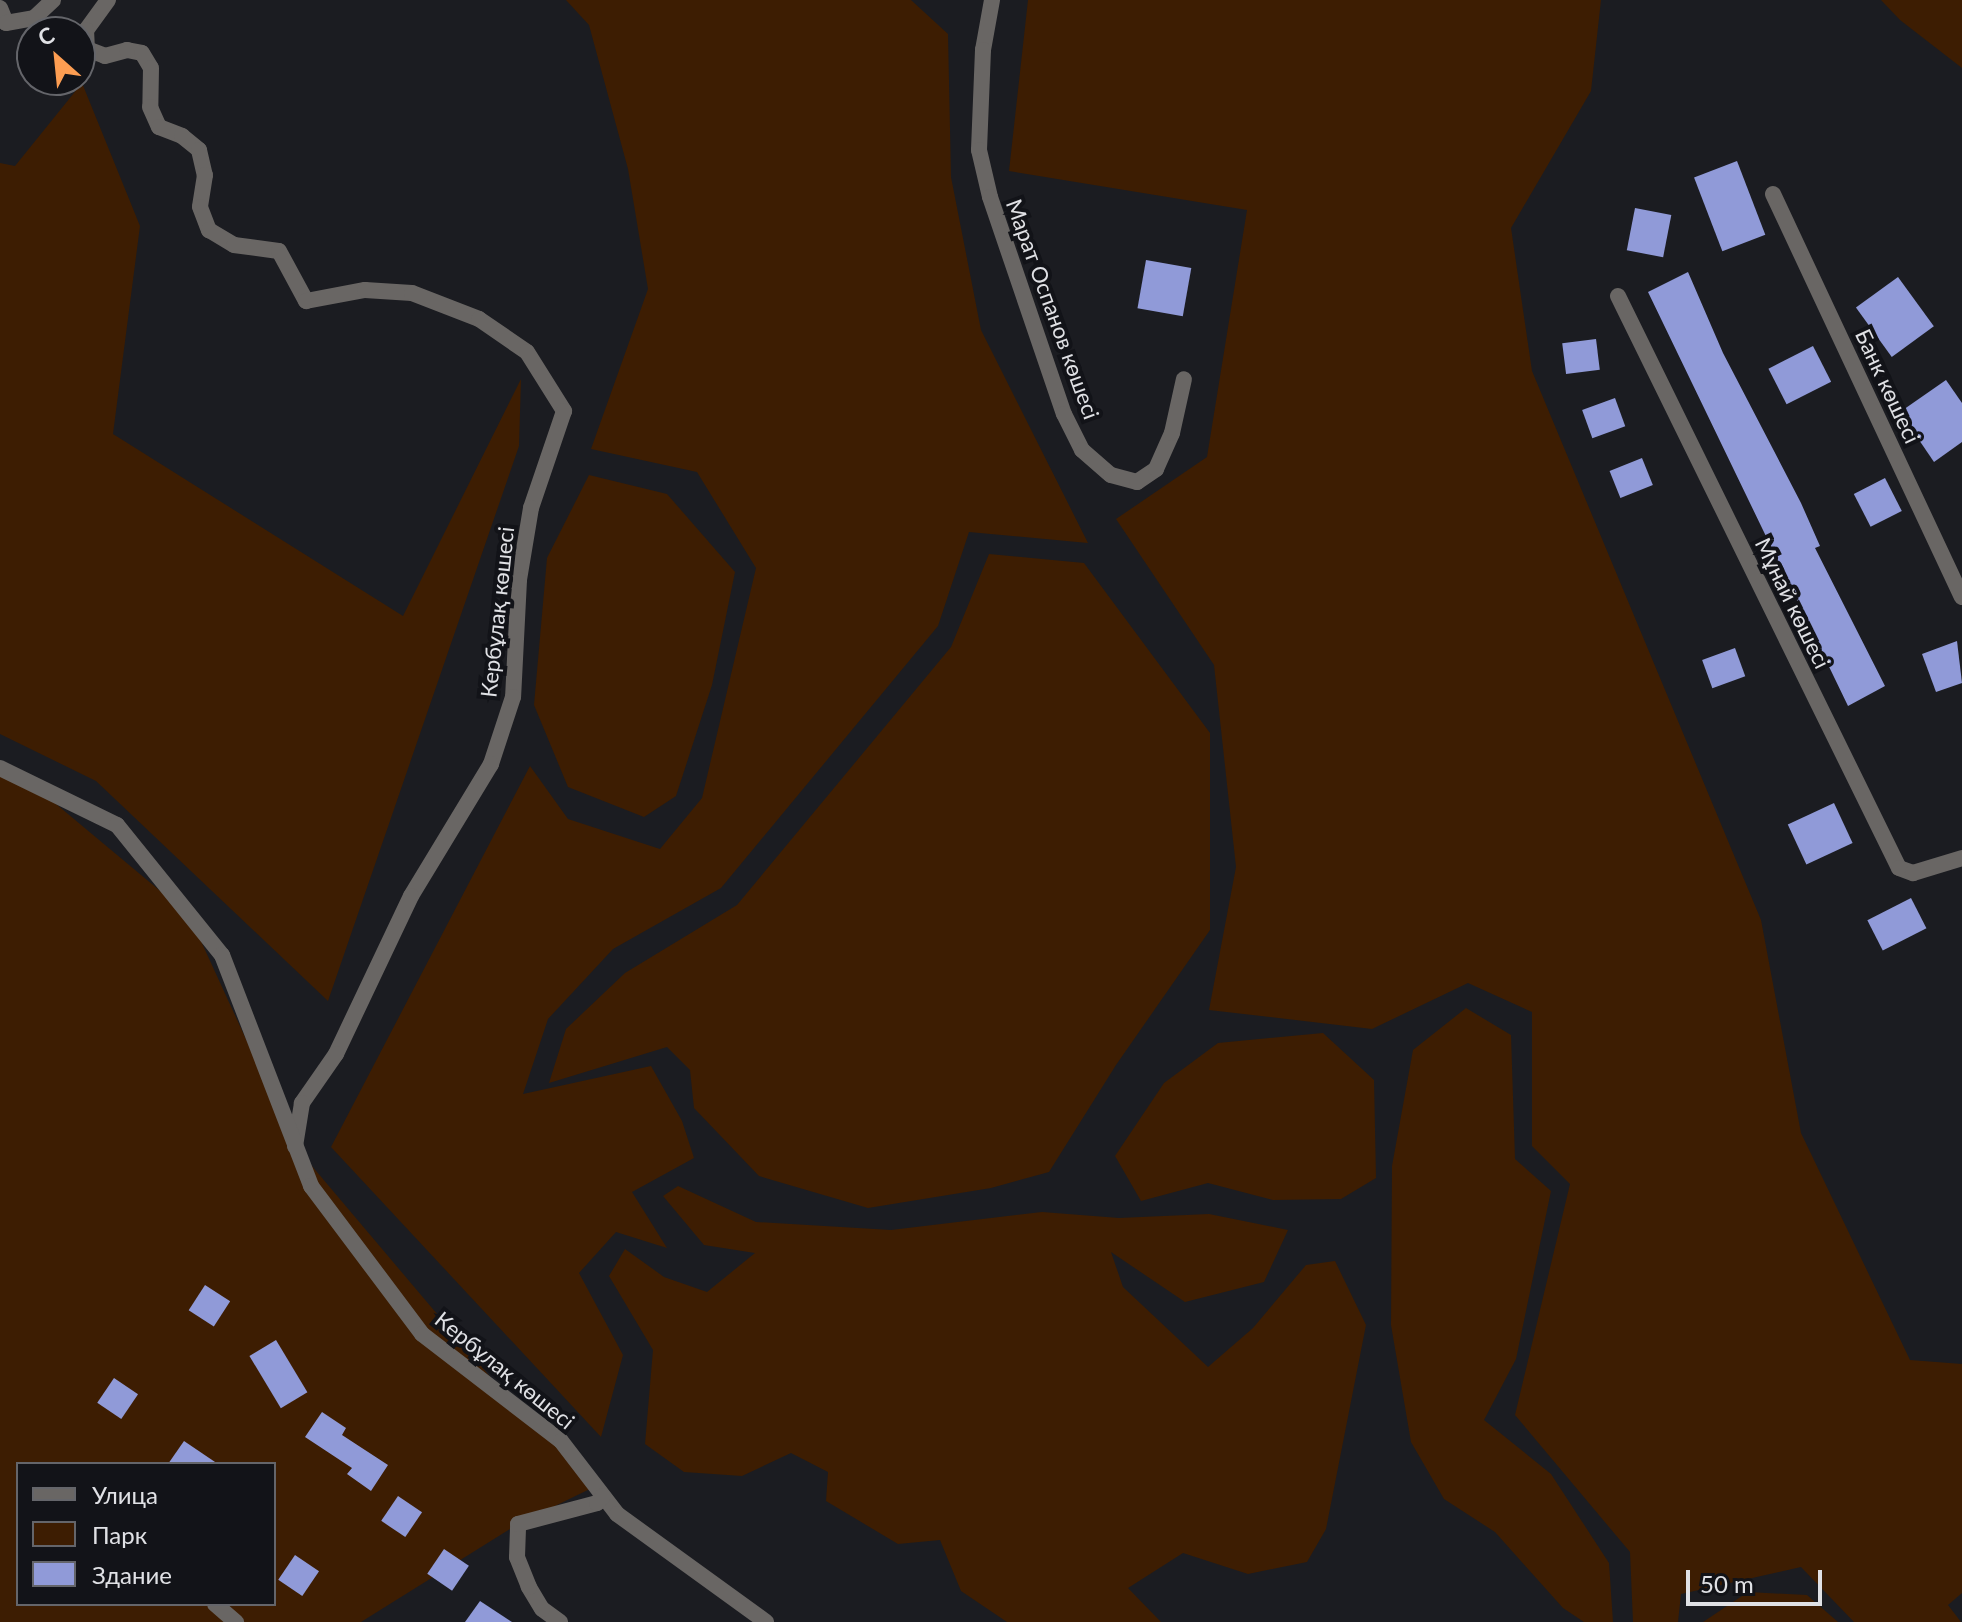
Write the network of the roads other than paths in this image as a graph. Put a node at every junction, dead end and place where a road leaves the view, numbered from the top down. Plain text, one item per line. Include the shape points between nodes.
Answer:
1 (53, 0) edge
2 (108, 0) edge
3 (992, 0) edge
4 (0, 8) edge
5 (1773, 194) dead end
6 (1618, 296) dead end
7 (1184, 379) dead end
8 (1962, 597) edge
9 (0, 768) edge
10 (1962, 858) edge
11 (295, 1146) junction
12 (603, 1496) junction
13 (217, 1606) edge
14 (236, 1622) edge
15 (560, 1622) edge
16 (766, 1622) edge

1 - 4 street via 34,18 6,23
2 - 11 street, Кербұлақ көшесі via 86,30 87,49 105,56 127,50 142,53 151,68 150,107 159,127 199,150 205,175 200,207 209,230 234,245 279,251 306,301 365,290 412,293 479,319 527,352 564,411 531,508 519,580 513,697 491,764 411,896 336,1054 302,1103
3 - 7 street, Марат Оспанов көшесі via 983,50 979,150 1064,414 1082,450 1111,475 1137,482 1156,469 1172,433
5 - 8 street, Банк көшесі
6 - 10 street, Мұнай көшесі via 1899,868 1913,873
9 - 11 street, Кербұлақ көшесі via 117,825 222,955
11 - 12 street, Кербұлақ көшесі via 311,1186 422,1334 561,1441
12 - 15 street via 597,1503 518,1524 517,1557 529,1587 542,1609
12 - 16 street, Кербұлақ көшесі via 617,1514
13 - 14 street

